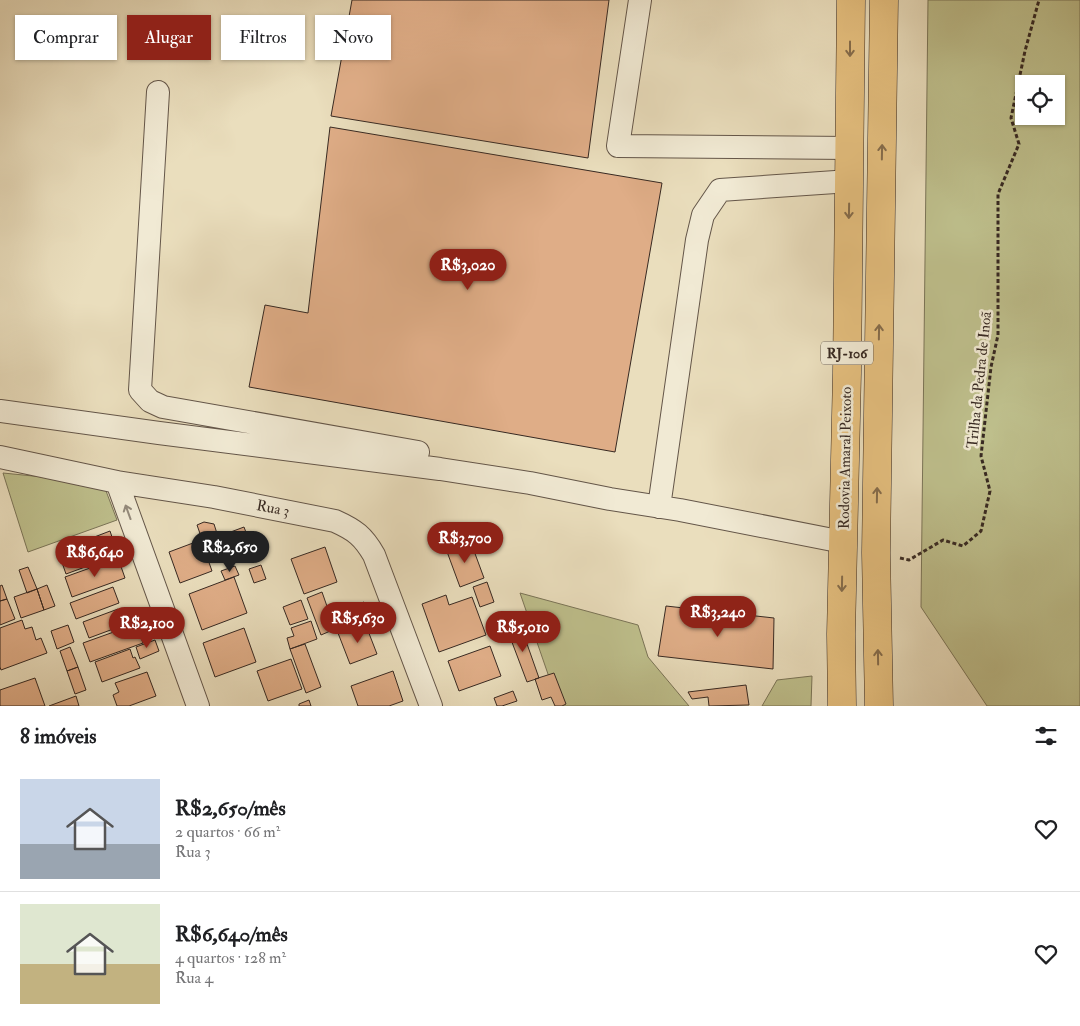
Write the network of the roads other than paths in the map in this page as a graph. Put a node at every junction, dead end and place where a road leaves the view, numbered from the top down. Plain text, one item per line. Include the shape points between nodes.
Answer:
1 (640, 0) edge
2 (851, 0) edge
3 (884, 0) edge
4 (158, 92) dead end
5 (850, 148) junction
6 (850, 181) junction
7 (0, 411) edge
8 (0, 457) edge
9 (117, 482) junction
10 (660, 500) junction
11 (843, 542) junction
12 (198, 706) edge
13 (431, 706) edge
14 (842, 706) edge
15 (879, 706) edge

1 - 5 street via 618,146
2 -> 5 highway, Rodovia Amaral Peixoto / RJ-106
15 -> 3 highway, RJ-106 via 876,553
4 - 10 street via 140,390 150,401 163,407
5 - 6 highway, Rodovia Amaral Peixoto / RJ-106
6 - 10 street via 720,190 703,214
6 -> 11 highway, Rodovia Amaral Peixoto / RJ-106
7 - 10 street via 440,469 610,499
8 - 9 street, Rua 3
12 -> 9 street
9 - 13 street, Rua 3 via 232,500 335,521 350,528 362,537 374,555
10 - 11 street
11 -> 14 highway, Rodovia Amaral Peixoto / RJ-106

